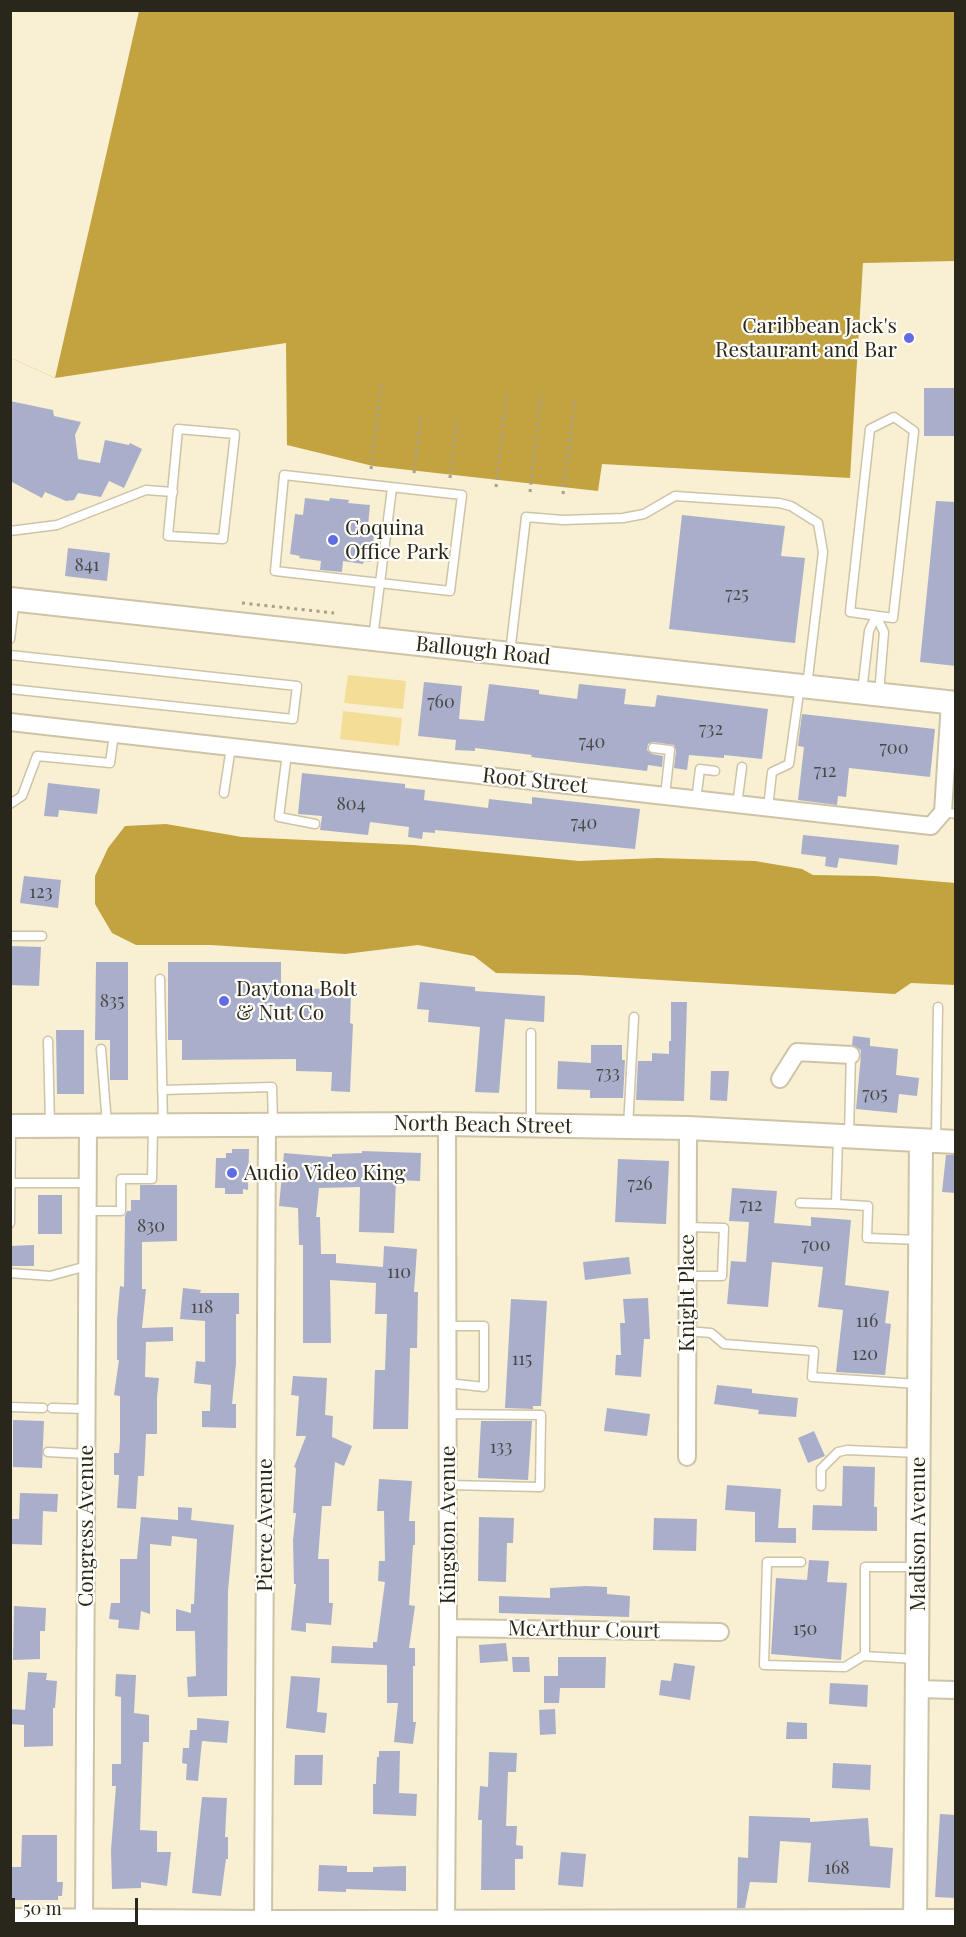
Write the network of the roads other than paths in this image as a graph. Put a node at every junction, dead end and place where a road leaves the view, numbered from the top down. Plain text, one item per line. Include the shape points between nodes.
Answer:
1 (392, 488) junction
2 (172, 492) junction
3 (10, 531) edge
4 (380, 583) junction
5 (13, 599) edge
6 (876, 616) junction
7 (10, 639) edge
8 (373, 639) junction
9 (510, 654) junction
10 (10, 655) edge
11 (803, 686) junction
12 (10, 689) edge
13 (871, 694) junction
14 (953, 703) edge
15 (10, 722) edge
16 (114, 734) junction
17 (231, 747) junction
18 (653, 748) dead end
19 (287, 753) junction
20 (742, 767) dead end
21 (715, 771) dead end
22 (224, 793) dead end
23 (664, 796) junction
24 (696, 800) junction
25 (10, 804) edge
26 (737, 805) junction
27 (768, 808) junction
28 (950, 813) edge
29 (315, 824) dead end
30 (10, 936) edge
31 (42, 936) dead end
32 (160, 979) dead end
33 (938, 1007) dead end
34 (634, 1017) dead end
35 (531, 1033) dead end
36 (48, 1041) dead end
37 (101, 1050) dead end
38 (851, 1053) joint
39 (780, 1079) dead end
40 (162, 1090) junction
41 (270, 1124) junction
42 (447, 1124) junction
43 (158, 1125) junction
44 (531, 1125) junction
45 (11, 1126) edge
46 (51, 1126) junction
47 (98, 1126) junction
48 (628, 1127) junction
49 (688, 1128) junction
50 (844, 1137) junction
51 (937, 1141) edge
52 (12, 1183) edge
53 (88, 1183) junction
54 (800, 1203) dead end
55 (836, 1204) junction
56 (88, 1211) junction
57 (10, 1223) edge
58 (687, 1227) junction
59 (920, 1239) junction
60 (87, 1266) junction
61 (10, 1273) edge
62 (687, 1276) junction
63 (448, 1326) junction
64 (687, 1331) junction
65 (448, 1383) junction
66 (919, 1384) junction
67 (10, 1407) edge
68 (87, 1409) junction
69 (447, 1414) junction
70 (48, 1452) dead end
71 (918, 1453) junction
72 (86, 1454) junction
73 (687, 1457) dead end
74 (448, 1485) junction
75 (820, 1486) dead end
76 (801, 1563) dead end
77 (917, 1567) junction
78 (448, 1628) junction
79 (720, 1632) dead end
80 (863, 1656) junction
81 (916, 1659) junction
82 (916, 1689) junction
83 (956, 1690) edge
84 (10, 1917) edge
85 (956, 1918) edge
86 (37, 1922) edge
87 (915, 1922) edge
88 (84, 1923) edge
89 (263, 1923) edge
90 (446, 1923) edge

1 - 4 lane
1 - 4 lane via 462,495 456,549 450,591
1 - 4 lane via 284,475 275,571
2 - 2 lane via 178,429 235,434 223,539 168,536
2 - 3 lane via 146,490 57,525
4 - 8 lane
5 - 7 lane
5 - 8 street, Ballough Road
6 - 6 lane via 893,618 915,431 894,417 870,429 850,612
6 - 13 lane via 869,631
6 - 13 lane via 884,632
8 - 9 street, Ballough Road
9 - 11 street, Ballough Road
9 - 11 lane via 526,517 623,518 644,514 675,496 779,503 818,523 821,536 823,552
10 - 12 lane via 297,686 293,719
11 - 13 street, Ballough Road
11 - 27 lane via 789,764 772,772
13 - 14 street, Ballough Road
14 - 28 street, Root Street
15 - 16 street, Root Street
16 - 17 street, Root Street
16 - 25 lane via 110,763 37,756 22,796
17 - 19 street, Root Street
17 - 22 lane
18 - 23 lane via 670,750
19 - 23 street, Root Street
19 - 29 lane via 279,817
20 - 26 lane
21 - 24 lane via 700,769
23 - 24 street, Root Street
24 - 26 street, Root Street
26 - 27 street, Root Street
27 - 28 street, Root Street via 930,826
30 - 31 lane
32 - 40 lane
33 - 51 lane
34 - 48 lane
35 - 44 lane
36 - 46 lane
37 - 47 lane
38 - 39 street via 797,1052
38 - 50 lane
40 - 41 lane via 272,1087
40 - 43 lane
41 - 42 street, North Beach Street
41 - 43 street, North Beach Street
41 - 89 street, Pierce Avenue
42 - 44 street, North Beach Street
42 - 63 street, Kingston Avenue
43 - 47 street, North Beach Street
43 - 56 lane via 152,1179 121,1179 121,1211
44 - 48 street, North Beach Street
45 - 46 street, North Beach Street
45 - 52 lane
46 - 47 street, North Beach Street
47 - 53 street, Congress Avenue
48 - 49 street, North Beach Street
49 - 50 street, North Beach Street
49 - 58 street, Knight Place
50 - 51 street, North Beach Street
50 - 55 lane
51 - 59 street, Madison Avenue
52 - 53 lane
52 - 57 lane
53 - 56 street, Congress Avenue
54 - 55 lane
55 - 59 lane via 868,1206 867,1238
56 - 60 street, Congress Avenue
58 - 62 street, Knight Place
58 - 62 lane via 723,1228 722,1276
59 - 66 street, Madison Avenue
60 - 61 lane via 50,1276
60 - 68 street, Congress Avenue
62 - 64 street, Knight Place
63 - 65 street, Kingston Avenue
63 - 65 lane via 484,1326 484,1387
64 - 66 lane via 711,1333 724,1344 814,1350 812,1377
64 - 73 street, Knight Place
65 - 69 street, Kingston Avenue
66 - 71 street, Madison Avenue
67 - 68 lane
68 - 72 street, Congress Avenue
69 - 74 street, Kingston Avenue
69 - 74 lane via 541,1415 540,1487
70 - 72 lane
71 - 75 lane via 838,1452 821,1469
71 - 77 street, Madison Avenue
72 - 88 street, Congress Avenue
74 - 78 street, Kingston Avenue
76 - 80 lane via 767,1562 764,1665 845,1667
77 - 80 lane via 865,1567
77 - 81 street, Madison Avenue
78 - 79 street, McArthur Court
78 - 90 street, Kingston Avenue
80 - 81 lane
81 - 82 street, Madison Avenue
82 - 83 street
82 - 87 street, Madison Avenue
84 - 86 street
85 - 87 street
86 - 88 street
87 - 90 street
88 - 89 street
89 - 90 street

